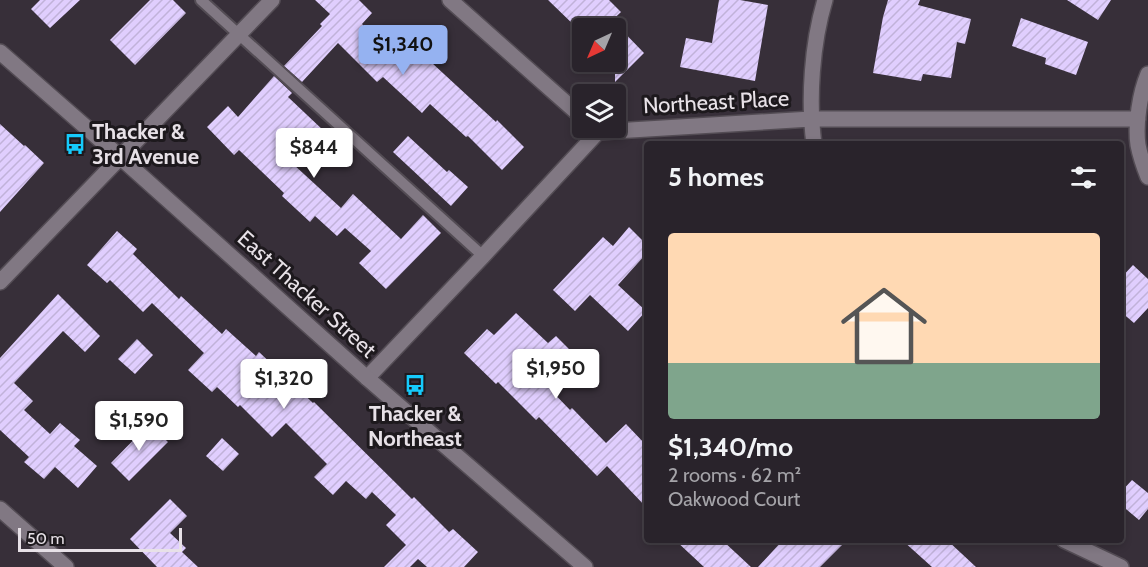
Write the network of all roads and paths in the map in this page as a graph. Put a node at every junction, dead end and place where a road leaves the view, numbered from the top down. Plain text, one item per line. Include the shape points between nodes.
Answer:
1 (201, 0) edge
2 (272, 0) edge
3 (450, 0) edge
4 (825, 0) edge
5 (240, 34) junction
6 (0, 52) edge
7 (1148, 74) edge
8 (572, 108) edge
9 (811, 119) junction
10 (1138, 119) junction
11 (626, 128) edge
12 (589, 138) edge
13 (814, 141) edge
14 (120, 157) junction
15 (1148, 177) edge
16 (483, 256) junction
17 (0, 282) edge
18 (367, 378) junction
19 (0, 509) edge
20 (1070, 543) edge
21 (66, 567) edge
22 (585, 567) edge
23 (1121, 567) edge

1 - 5 lane
2 - 5 street
3 - 8 street
4 - 9 street via 814,66
5 - 14 street
5 - 16 lane
6 - 14 street, East Thacker Street
7 - 10 street
9 - 10 street, Northeast Place
9 - 11 street, Northeast Place
9 - 13 street
10 - 15 street via 1138,146
12 - 16 street, Northeast Place
14 - 17 street
14 - 18 street, East Thacker Street
16 - 18 street, Northeast Place
18 - 22 street, East Thacker Street
19 - 21 street
20 - 23 street

